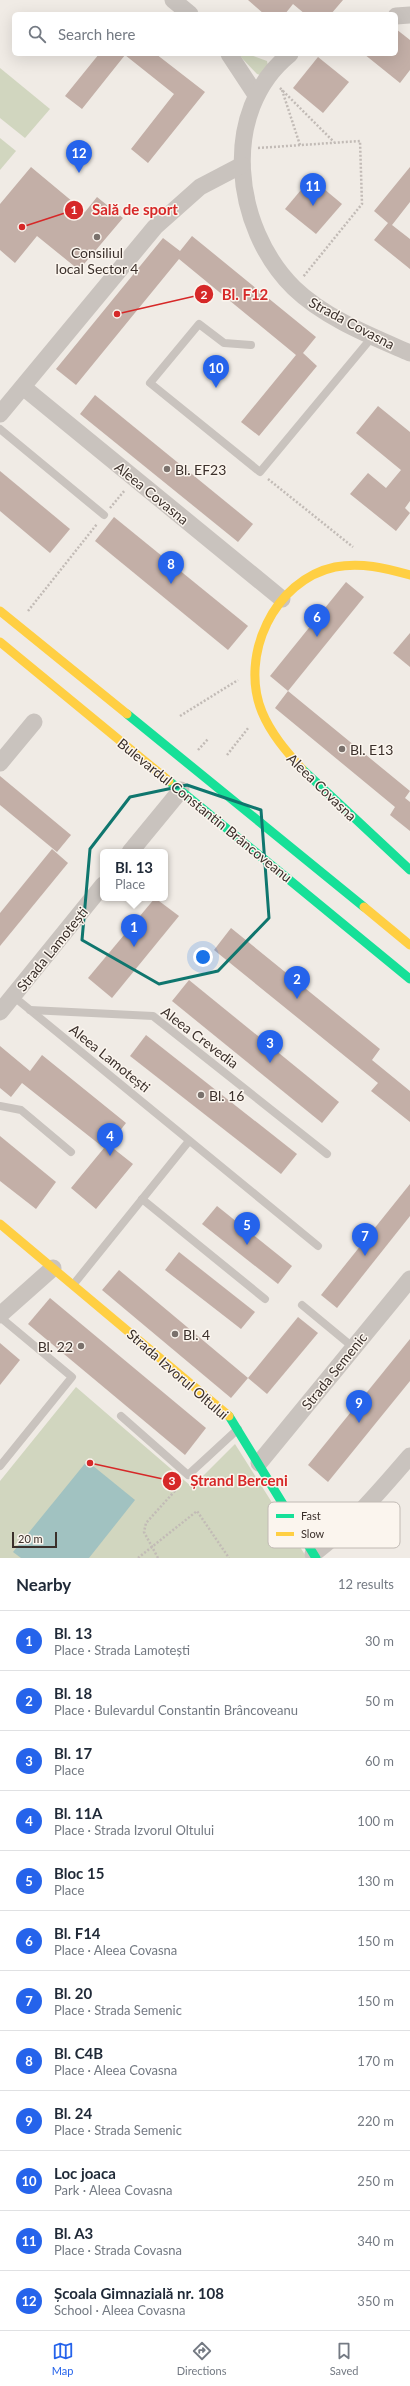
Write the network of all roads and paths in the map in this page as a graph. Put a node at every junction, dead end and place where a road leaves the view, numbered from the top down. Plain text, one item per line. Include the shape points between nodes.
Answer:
1 (173, 0) edge
2 (188, 12) edge
3 (410, 15) edge
4 (398, 16) edge
5 (230, 56) edge
6 (284, 56) edge
7 (269, 76) junction
8 (282, 90) junction
9 (256, 95) junction
10 (335, 143) junction
11 (300, 145) junction
12 (242, 157) junction
13 (294, 288) junction
14 (373, 336) junction
15 (251, 345) dead end
16 (410, 353) edge
17 (23, 387) junction
18 (0, 414) edge
19 (0, 429) edge
20 (260, 472) junction
21 (134, 478) junction
22 (104, 515) junction
23 (365, 564) junction
24 (410, 575) edge
25 (282, 599) junction
26 (0, 611) edge
27 (17, 625) junction
28 (0, 642) edge
29 (253, 670) junction
30 (262, 711) junction
31 (180, 716) dead end
32 (34, 722) dead end
33 (227, 755) dead end
34 (5, 757) edge
35 (181, 790) junction
36 (133, 849) edge
37 (410, 870) edge
38 (100, 890) edge
39 (410, 944) edge
40 (410, 979) edge
41 (13, 996) junction
42 (30, 1010) junction
43 (0, 1012) edge
44 (0, 1106) edge
45 (189, 1141) junction
46 (71, 1152) dead end
47 (327, 1154) dead end
48 (142, 1199) junction
49 (0, 1224) edge
50 (318, 1246) dead end
51 (53, 1268) junction
52 (410, 1279) edge
53 (73, 1285) junction
54 (265, 1299) dead end
55 (302, 1305) dead end
56 (0, 1316) edge
57 (354, 1348) junction
58 (121, 1416) dead end
59 (238, 1428) junction
60 (410, 1456) edge
61 (259, 1463) junction
62 (1, 1464) edge
63 (188, 1475) junction
64 (282, 1502) edge
65 (371, 1502) edge
66 (151, 1547) junction
67 (323, 1548) edge
68 (315, 1556) edge
69 (138, 1558) edge
70 (158, 1558) edge
71 (229, 1558) edge

1 - 2 street
3 - 4 street
5 - 9 street
6 - 7 street, Strada Covasna
7 - 8 path
7 - 9 street, Strada Covasna
8 - 10 path
8 - 11 path
9 - 12 street, Strada Covasna via 247,118
10 - 11 path
10 - 13 path via 360,141 362,204
11 - 12 path
12 - 13 street, Strada Covasna via 251,215 257,235 279,272
12 - 17 street via 200,187 155,227
13 - 14 street, Strada Covasna via 325,310
14 - 16 street, Strada Covasna
14 - 20 lane
15 - 20 lane via 224,343 199,324 150,383
17 - 18 street
17 - 21 street, Aleea Covasna
19 - 22 lane
20 - 23 path via 351,544
21 - 22 path
21 - 25 street, Aleea Covasna
22 - 27 path
23 - 24 main road, Aleea Covasna
23 - 25 main road, Aleea Covasna via 329,568 300,583
25 - 29 main road, Aleea Covasna via 266,623
26 - 27 main road, Bulevardul Constantin Brâncoveanu
27 - 39 main road, Bulevardul Constantin Brâncoveanu
28 - 35 main road, Bulevardul Constantin Brâncoveanu
29 - 30 main road, Aleea Covasna
29 - 31 path
30 - 33 path
30 - 37 main road, Aleea Covasna via 291,758
32 - 34 street
35 - 36 street
35 - 40 main road, Bulevardul Constantin Brâncoveanu
38 - 41 street, Strada Lamotești
41 - 42 lane, Aleea Lamotești
41 - 43 street, Strada Lamotești
42 - 45 lane, Aleea Lamotești
42 - 47 lane, Aleea Crevedia via 153,1016
44 - 46 lane via 21,1110
45 - 48 lane
45 - 50 lane, Aleea Lamotești
48 - 53 lane
48 - 54 lane
49 - 51 main road, Strada Izvorul Oltului
51 - 53 main road, Strada Izvorul Oltului
51 - 56 street
52 - 57 street, Strada Semenic
53 - 59 main road, Strada Izvorul Oltului via 226,1412
55 - 57 lane
56 - 62 lane via 72,1377
57 - 61 street, Strada Semenic
58 - 63 lane
59 - 61 main road, Strada Izvorul Oltului
59 - 63 lane
60 - 65 street
61 - 64 main road, Strada Izvorul Oltului
63 - 66 path via 146,1523 144,1532
66 - 69 path
66 - 70 path
66 - 71 path via 197,1511
67 - 68 street

